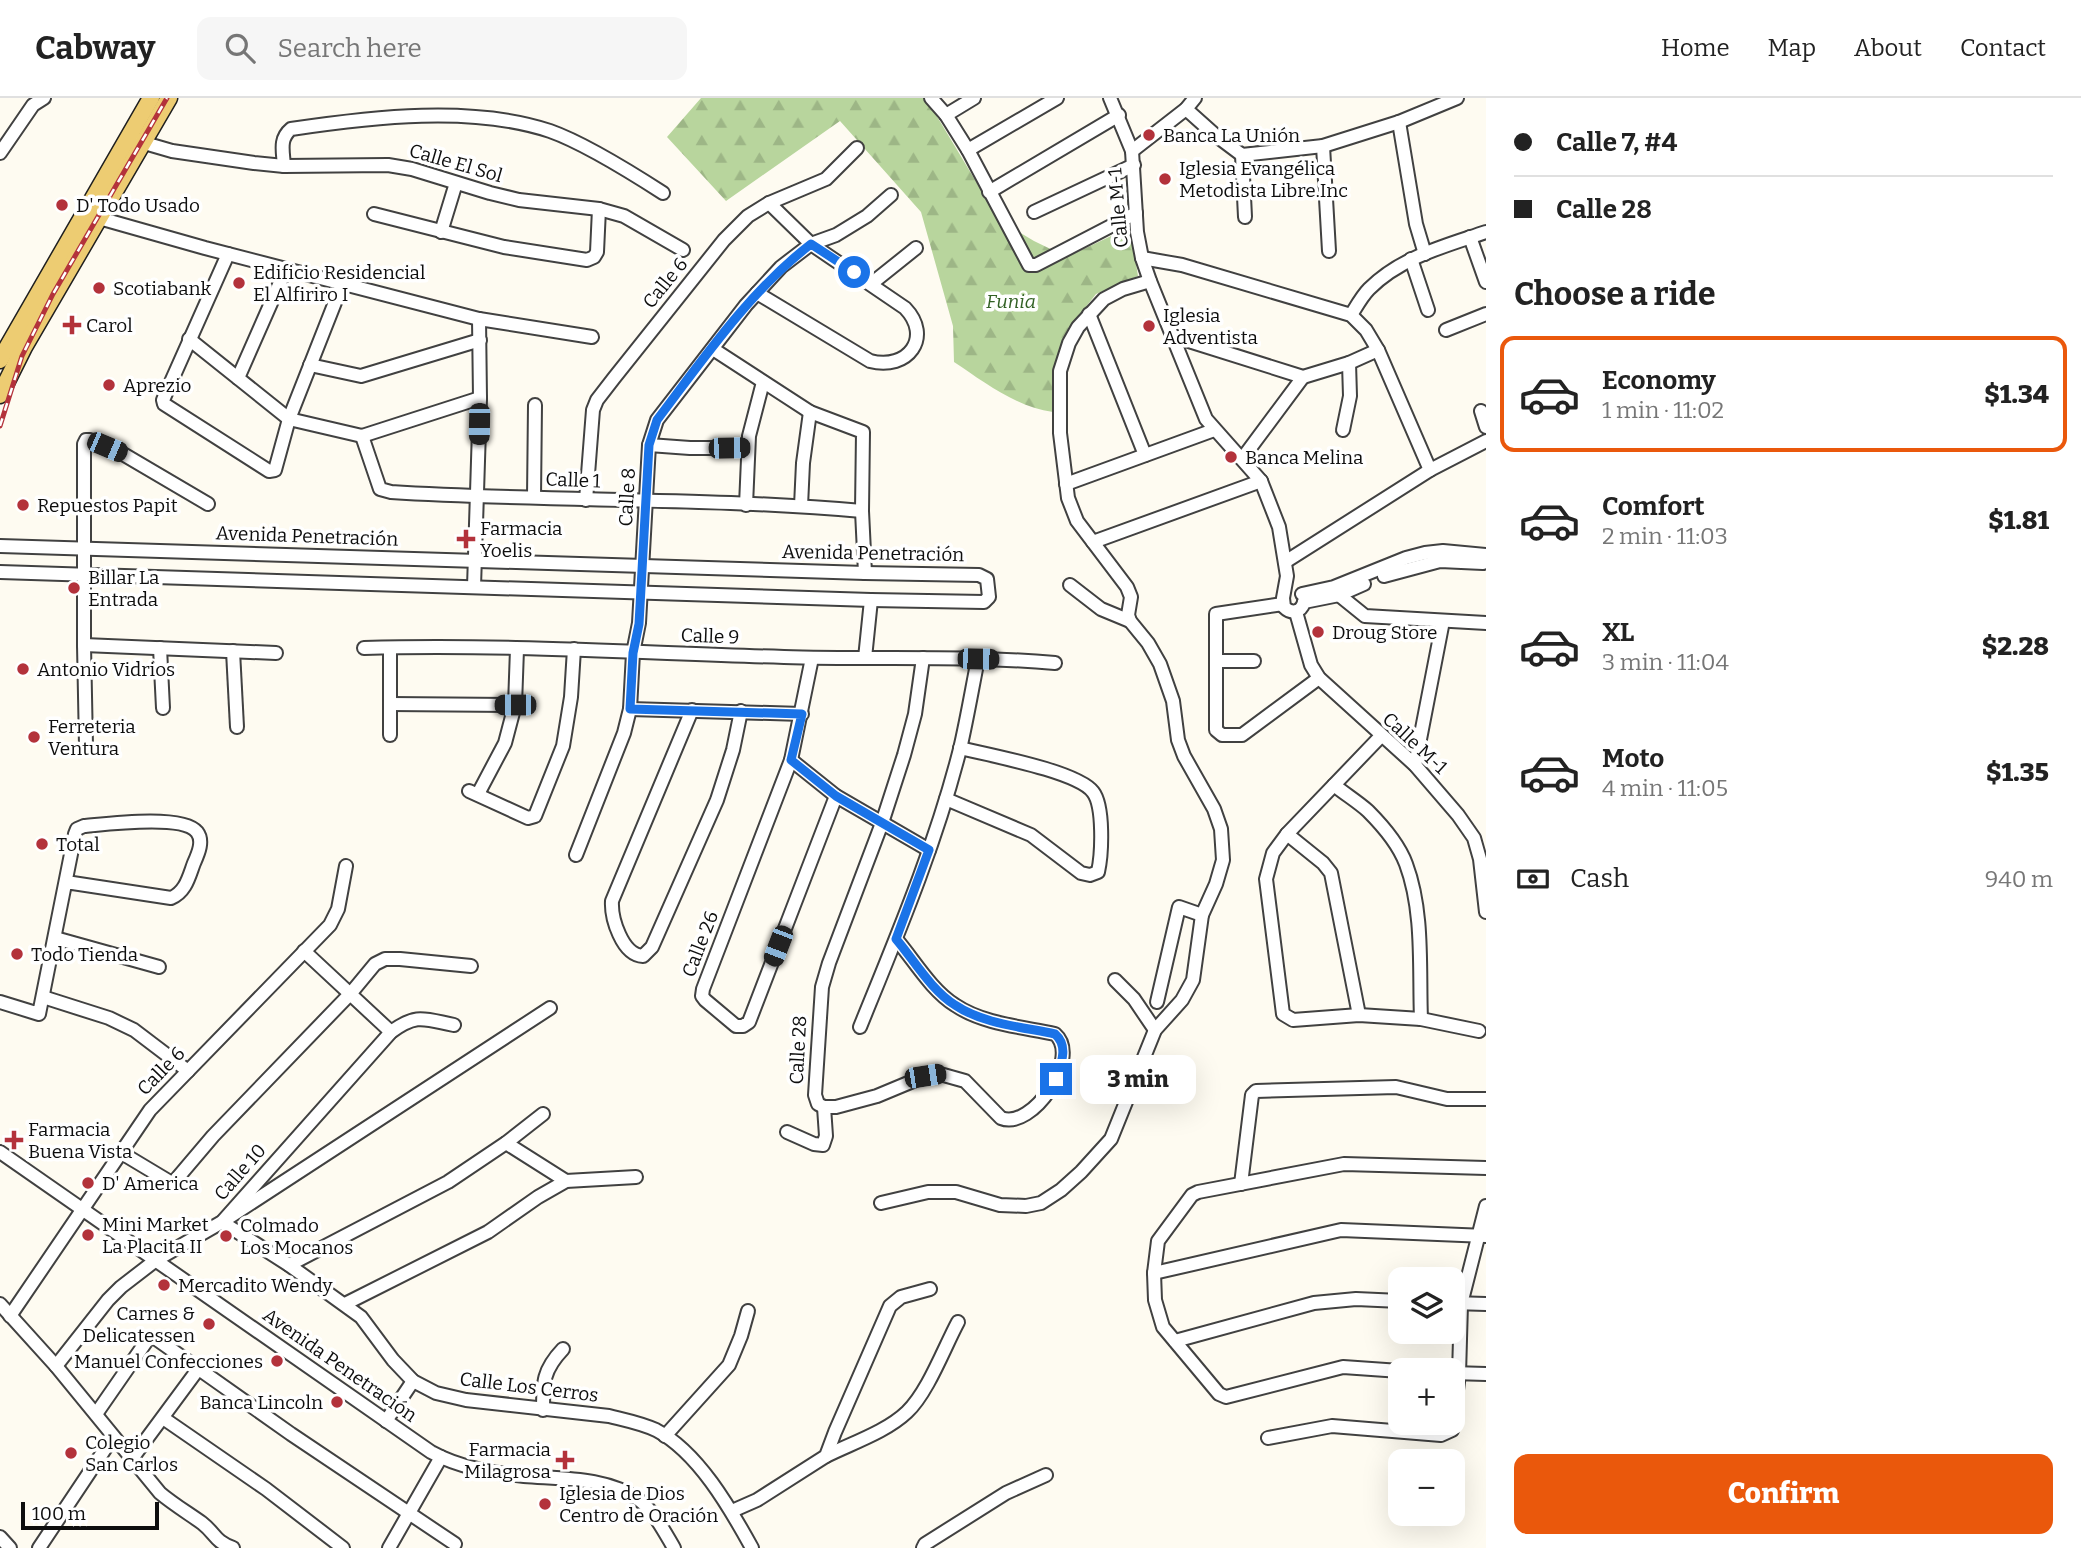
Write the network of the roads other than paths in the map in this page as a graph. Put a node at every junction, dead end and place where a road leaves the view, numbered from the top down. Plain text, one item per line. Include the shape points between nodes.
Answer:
1 (151, 98) edge
2 (169, 98) edge
3 (931, 98) edge
4 (974, 98) edge
5 (1057, 98) edge
6 (1110, 98) edge
7 (1195, 98) edge
8 (1457, 98) edge
9 (36, 100) edge
10 (1186, 109) junction
11 (1119, 114) junction
12 (946, 115) junction
13 (1399, 122) junction
14 (135, 141) junction
15 (1323, 146) junction
16 (857, 148) dead end
17 (968, 150) junction
18 (1132, 151) junction
19 (0, 153) edge
20 (1242, 155) junction
21 (1134, 165) junction
22 (284, 166) junction
23 (456, 183) junction
24 (989, 192) junction
25 (663, 193) dead end
26 (891, 195) dead end
27 (769, 203) junction
28 (599, 209) junction
29 (1034, 212) dead end
30 (1136, 213) junction
31 (374, 214) dead end
32 (101, 215) junction
33 (1245, 217) dead end
34 (441, 232) junction
35 (1486, 232) edge
36 (1470, 237) junction
37 (811, 244) junction
38 (916, 248) dead end
39 (683, 250) dead end
40 (1329, 251) dead end
41 (225, 252) junction
42 (1424, 254) junction
43 (1142, 258) junction
44 (1411, 259) junction
45 (286, 269) junction
46 (1150, 281) junction
47 (343, 282) junction
48 (1486, 282) edge
49 (871, 284) junction
50 (757, 293) junction
51 (1428, 310) dead end
52 (1089, 314) junction
53 (1486, 314) edge
54 (1351, 316) junction
55 (479, 319) junction
56 (1446, 330) dead end
57 (1173, 336) junction
58 (592, 337) dead end
59 (189, 339) junction
60 (480, 340) junction
61 (713, 349) junction
62 (1378, 350) junction
63 (0, 360) edge
64 (1349, 363) junction
65 (310, 365) junction
66 (1303, 377) junction
67 (238, 378) junction
68 (762, 382) junction
69 (0, 395) edge
70 (480, 398) junction
71 (535, 405) dead end
72 (1481, 411) dead end
73 (810, 412) junction
74 (289, 419) junction
75 (1486, 427) edge
76 (1214, 430) junction
77 (1343, 430) dead end
78 (362, 436) junction
79 (1486, 441) edge
80 (649, 445) junction
81 (748, 447) junction
82 (1145, 455) junction
83 (1242, 459) junction
84 (1430, 470) junction
85 (1261, 481) junction
86 (1066, 484) junction
87 (534, 497) junction
88 (478, 498) junction
89 (586, 500) junction
90 (646, 501) junction
91 (208, 504) dead end
92 (746, 505) junction
93 (801, 506) junction
94 (862, 511) junction
95 (1093, 542) junction
96 (0, 546) edge
97 (84, 548) junction
98 (1486, 555) edge
99 (475, 561) junction
100 (1285, 562) junction
101 (1486, 563) edge
102 (643, 565) junction
103 (0, 572) edge
104 (865, 573) junction
105 (83, 575) junction
106 (1287, 576) junction
107 (1070, 585) dead end
108 (474, 587) junction
109 (641, 593) junction
110 (1339, 595) junction
111 (871, 600) junction
112 (1284, 600) junction
113 (1301, 600) junction
114 (1130, 621) junction
115 (1443, 621) junction
116 (1486, 624) edge
117 (84, 645) junction
118 (160, 648) junction
119 (390, 648) junction
120 (363, 649) dead end
121 (517, 649) junction
122 (574, 649) junction
123 (233, 651) junction
124 (275, 653) dead end
125 (633, 653) junction
126 (812, 658) junction
127 (865, 658) junction
128 (923, 658) junction
129 (978, 659) junction
130 (1216, 661) junction
131 (1254, 661) dead end
132 (1055, 663) dead end
133 (1319, 678) junction
134 (390, 704) junction
135 (515, 705) junction
136 (163, 708) dead end
137 (630, 709) junction
138 (692, 710) junction
139 (741, 711) junction
140 (802, 714) junction
141 (237, 727) dead end
142 (390, 735) dead end
143 (1381, 736) junction
144 (86, 746) dead end
145 (960, 748) junction
146 (791, 760) junction
147 (1415, 765) junction
148 (1334, 785) junction
149 (836, 796) junction
150 (946, 799) junction
151 (883, 823) junction
152 (1287, 834) junction
153 (929, 850) junction
154 (576, 855) dead end
155 (346, 866) dead end
156 (65, 882) junction
157 (1486, 912) edge
158 (1202, 915) junction
159 (55, 938) junction
160 (896, 939) junction
161 (304, 951) junction
162 (471, 966) dead end
163 (159, 967) dead end
164 (1115, 980) dead end
165 (351, 993) junction
166 (43, 997) junction
167 (0, 1002) edge
168 (1157, 1002) dead end
169 (550, 1009) dead end
170 (1359, 1015) junction
171 (1422, 1019) junction
172 (454, 1024) dead end
173 (860, 1027) dead end
174 (1155, 1030) junction
175 (1479, 1031) dead end
176 (391, 1032) junction
177 (188, 1072) junction
178 (1486, 1099) edge
179 (824, 1108) junction
180 (542, 1114) dead end
181 (788, 1132) dead end
182 (506, 1143) junction
183 (0, 1152) edge
184 (120, 1152) junction
185 (1486, 1168) edge
186 (636, 1177) dead end
187 (566, 1181) junction
188 (1241, 1184) junction
189 (881, 1203) dead end
190 (1486, 1206) edge
191 (83, 1209) junction
192 (222, 1222) junction
193 (1481, 1236) edge
194 (156, 1260) junction
195 (289, 1265) junction
196 (1154, 1273) junction
197 (1465, 1281) edge
198 (930, 1289) dead end
199 (1388, 1300) edge
200 (1465, 1303) edge
201 (0, 1304) edge
202 (345, 1304) junction
203 (1486, 1304) edge
204 (748, 1311) dead end
205 (10, 1316) junction
206 (958, 1322) dead end
207 (1175, 1341) junction
208 (563, 1349) dead end
209 (56, 1366) junction
210 (199, 1368) junction
211 (1388, 1370) edge
212 (1465, 1374) edge
213 (1486, 1374) edge
214 (413, 1381) junction
215 (543, 1410) junction
216 (96, 1413) junction
217 (163, 1418) junction
218 (386, 1421) junction
219 (1388, 1431) edge
220 (665, 1436) junction
221 (113, 1437) junction
222 (1268, 1438) dead end
223 (826, 1456) junction
224 (440, 1457) junction
225 (131, 1460) junction
226 (1046, 1475) dead end
227 (732, 1511) junction
228 (409, 1513) junction
229 (0, 1536) edge
230 (455, 1544) dead end
231 (219, 1545) edge
232 (42, 1547) edge
233 (670, 1547) edge
234 (10, 1548) edge
235 (233, 1548) edge
236 (344, 1548) edge
237 (390, 1548) edge
238 (752, 1548) edge
239 (923, 1548) edge

1 - 14 main road
2 - 14 main road
3 - 12 street
4 - 12 street
5 - 17 street
6 - 11 street, Calle M-1
7 - 10 street
8 - 13 street
9 - 19 street
10 - 18 street
10 - 20 street
11 - 18 street, Calle M-1
11 - 24 street
12 - 17 street
13 - 15 street
13 - 42 street
14 - 22 street, Calle El Sol via 172,151
14 - 32 main road
14 - 63 main road
15 - 20 street
15 - 40 street
16 - 27 street, Calle 6 via 826,179
17 - 24 street
18 - 21 street, Calle M-1
20 - 33 street
21 - 29 street
21 - 30 street, Calle M-1
22 - 23 street, Calle El Sol via 388,165
22 - 25 street via 282,142 291,129 374,117 481,118 553,132
23 - 28 street, Calle El Sol via 519,200
23 - 34 street
24 - 30 street via 1025,261 1032,266
26 - 37 street, Calle 8 via 836,235
27 - 37 street
27 - 89 street, Calle 6 via 724,240 597,400
28 - 34 street via 597,252 587,260
28 - 39 street, Calle El Sol via 634,221
30 - 43 street, Calle M-1
31 - 34 street
32 - 41 street
32 - 69 main road
35 - 36 street
36 - 42 street
36 - 48 street
37 - 49 street
37 - 50 street, Calle 8
38 - 49 street
41 - 45 street
41 - 59 street
42 - 44 street
43 - 46 street, Calle M-1
43 - 54 street via 1181,265
44 - 51 street
44 - 54 street via 1367,290
45 - 47 street
45 - 67 street
46 - 52 street via 1104,299
46 - 57 street, Calle M-1
47 - 55 street
47 - 65 street
49 - 50 street via 905,308 917,328 913,349 895,362 865,359
50 - 61 street, Calle 8
52 - 82 street
52 - 86 street via 1069,343 1060,371
53 - 56 street
54 - 62 street
55 - 58 street
55 - 60 street
57 - 66 street
57 - 76 street, Calle M-1
59 - 67 street
59 - 74 street via 164,394 164,404 272,471
60 - 65 street via 361,376
60 - 70 street
61 - 68 street
61 - 80 street, Calle 8 via 657,420
62 - 64 street
62 - 84 street
64 - 66 street
64 - 77 street via 1350,396
65 - 74 street
66 - 83 street
67 - 74 street
68 - 73 street
68 - 81 street
70 - 78 street
70 - 88 street
71 - 87 street
72 - 75 street
73 - 93 street
73 - 94 street via 863,432
74 - 78 street
76 - 82 street
76 - 83 street, Calle M-1
78 - 88 street, Calle 1 via 381,490
79 - 84 street
80 - 81 street
80 - 90 street, Calle 8
81 - 92 street
82 - 86 street
83 - 85 street, Calle M-1
84 - 100 street
85 - 95 street
85 - 100 street, Calle M-1 via 1279,527
86 - 95 street via 1077,521
87 - 88 street, Calle 1
87 - 89 street, Calle 1
88 - 99 street
89 - 90 street, Calle 1
90 - 92 street, Calle 1
90 - 102 street, Calle 8
91 - 97 street via 123,454 86,440
92 - 93 street, Calle 1
93 - 94 street, Calle 1
94 - 104 street
95 - 114 street via 1127,587
96 - 97 street, Avenida Penetración
97 - 99 street, Avenida Penetración
97 - 105 street
98 - 113 street via 1425,553
99 - 102 street, Avenida Penetración
99 - 108 street
100 - 106 street, Calle M-1
101 - 110 street via 1429,562
102 - 104 street, Avenida Penetración
102 - 109 street, Calle 8
103 - 105 street, Avenida Penetración
104 - 111 street, Avenida Penetración via 978,575 989,583 989,597 984,602
105 - 108 street, Avenida Penetración
105 - 117 street
106 - 112 street, Calle M-1
106 - 113 street, Calle M-1
107 - 114 street via 1101,608
108 - 109 street, Avenida Penetración
109 - 111 street, Avenida Penetración
109 - 125 street, Calle 8
110 - 113 street
110 - 115 street via 1365,616
111 - 127 street
112 - 113 street via 1292,590
112 - 113 street via 1288,610
112 - 130 street via 1216,614
113 - 133 street, Calle M-1 via 1311,665
114 - 158 street via 1160,664 1173,701 1178,740 1221,829 1223,860
115 - 116 street
115 - 147 street
117 - 118 street
117 - 144 street
118 - 123 street
118 - 136 street
119 - 120 street, Calle 9
119 - 121 street, Calle 9
119 - 134 street
121 - 122 street, Calle 9
121 - 135 street
122 - 125 street, Calle 9
122 - 135 street via 563,746 535,816 528,818 474,793 505,743
123 - 124 street
123 - 141 street
125 - 126 street, Calle 9
125 - 137 street, Calle 8
126 - 127 street, Calle 9
126 - 140 street, Calle 26
127 - 128 street, Calle 9
128 - 129 street, Calle 9
128 - 151 street, Calle 28 via 915,714
129 - 132 street, Calle 9
129 - 145 street
130 - 131 street
130 - 133 street via 1216,730 1222,735 1242,735
133 - 143 street, Calle M-1
134 - 135 street
134 - 142 street
137 - 138 street
137 - 154 street, Calle 8
138 - 139 street
138 - 139 street via 612,901 611,911 626,947 636,956 652,947 717,800
139 - 140 street
140 - 146 street, Calle 26
143 - 147 street, Calle M-1
143 - 148 street
145 - 150 street
145 - 150 street via 1081,782 1093,793 1099,810 1098,872 1080,873 1031,835
146 - 149 street
146 - 149 street, Calle 26 via 703,989 705,1000 736,1026 749,1022
147 - 157 street, Calle M-1 via 1474,838
148 - 152 street
148 - 171 street via 1367,811 1405,862 1417,921
149 - 151 street
150 - 153 street
151 - 153 street
151 - 179 street, Calle 28 via 822,987 815,1095
152 - 170 street via 1331,873
152 - 170 street via 1273,853 1266,879 1283,1014 1293,1020
153 - 160 street
155 - 161 street, Calle 6 via 338,909 330,925
156 - 156 street via 77,829 84,826 167,821 194,829 201,840 178,896 165,898
156 - 159 street
158 - 168 street via 1179,907
158 - 174 street via 1193,980
159 - 163 street
159 - 166 street
160 - 173 street
160 - 179 street, Calle 28 via 939,991 971,1015 1061,1039 1056,1079 1023,1117 1008,1121 965,1081 940,1074
161 - 165 street
161 - 177 street, Calle 6
162 - 165 street via 385,959 375,964
164 - 174 street
165 - 176 street
165 - 184 street via 212,1136 178,1180 170,1182
166 - 167 street via 39,1014
166 - 177 street via 134,1030
169 - 192 street
170 - 171 street
171 - 175 street
172 - 176 street, Calle 10 via 416,1018
174 - 189 street via 1111,1139 1081,1172 1041,1203 1000,1205 956,1192 928,1192
176 - 192 street, Calle 10
177 - 184 street, Calle 6 via 150,1110
178 - 188 street via 1447,1099 1396,1087 1263,1089 1252,1095
179 - 181 street via 823,1145
180 - 182 street
182 - 187 street
182 - 195 street via 447,1182
183 - 191 street, Avenida Penetración
184 - 191 street, Calle 6
185 - 188 street via 1344,1164
186 - 187 street
187 - 202 street via 488,1232
188 - 196 street via 1192,1195 1158,1241
190 - 193 street
191 - 194 street, Avenida Penetración
191 - 205 street, Calle 6
192 - 194 street, Calle 10
192 - 195 street, Calle Los Cerros
193 - 196 street via 1341,1230
193 - 197 street
194 - 209 street, Calle 10 via 108,1300
194 - 218 street, Avenida Penetración
195 - 202 street, Calle Los Cerros
196 - 207 street via 1155,1300 1163,1326
198 - 223 street via 901,1297 890,1306
199 - 207 street via 1314,1303
200 - 203 street
201 - 205 street
202 - 214 street, Calle Los Cerros
204 - 220 street via 729,1365
205 - 209 street
206 - 223 street via 922,1394 907,1412
207 - 211 street via 1226,1397 1343,1367
208 - 215 street via 543,1382
209 - 216 street
210 - 216 street via 155,1338 148,1339
210 - 217 street
210 - 228 street
212 - 213 street
214 - 215 street, Calle Los Cerros via 436,1393 466,1400
214 - 218 street
215 - 220 street, Calle Los Cerros via 609,1416
216 - 221 street
217 - 225 street
217 - 236 street
218 - 224 street, Avenida Penetración
219 - 222 street via 1332,1426
220 - 227 street, Calle Los Cerros via 698,1465
221 - 225 street
221 - 232 street
223 - 227 street
224 - 228 street
224 - 233 street, Avenida Penetración via 483,1471 585,1480 617,1489 641,1501
225 - 231 street via 160,1493 205,1525
226 - 239 street via 1006,1493
227 - 238 street, Calle Los Cerros
228 - 230 street
228 - 237 street
229 - 234 street
231 - 235 street

